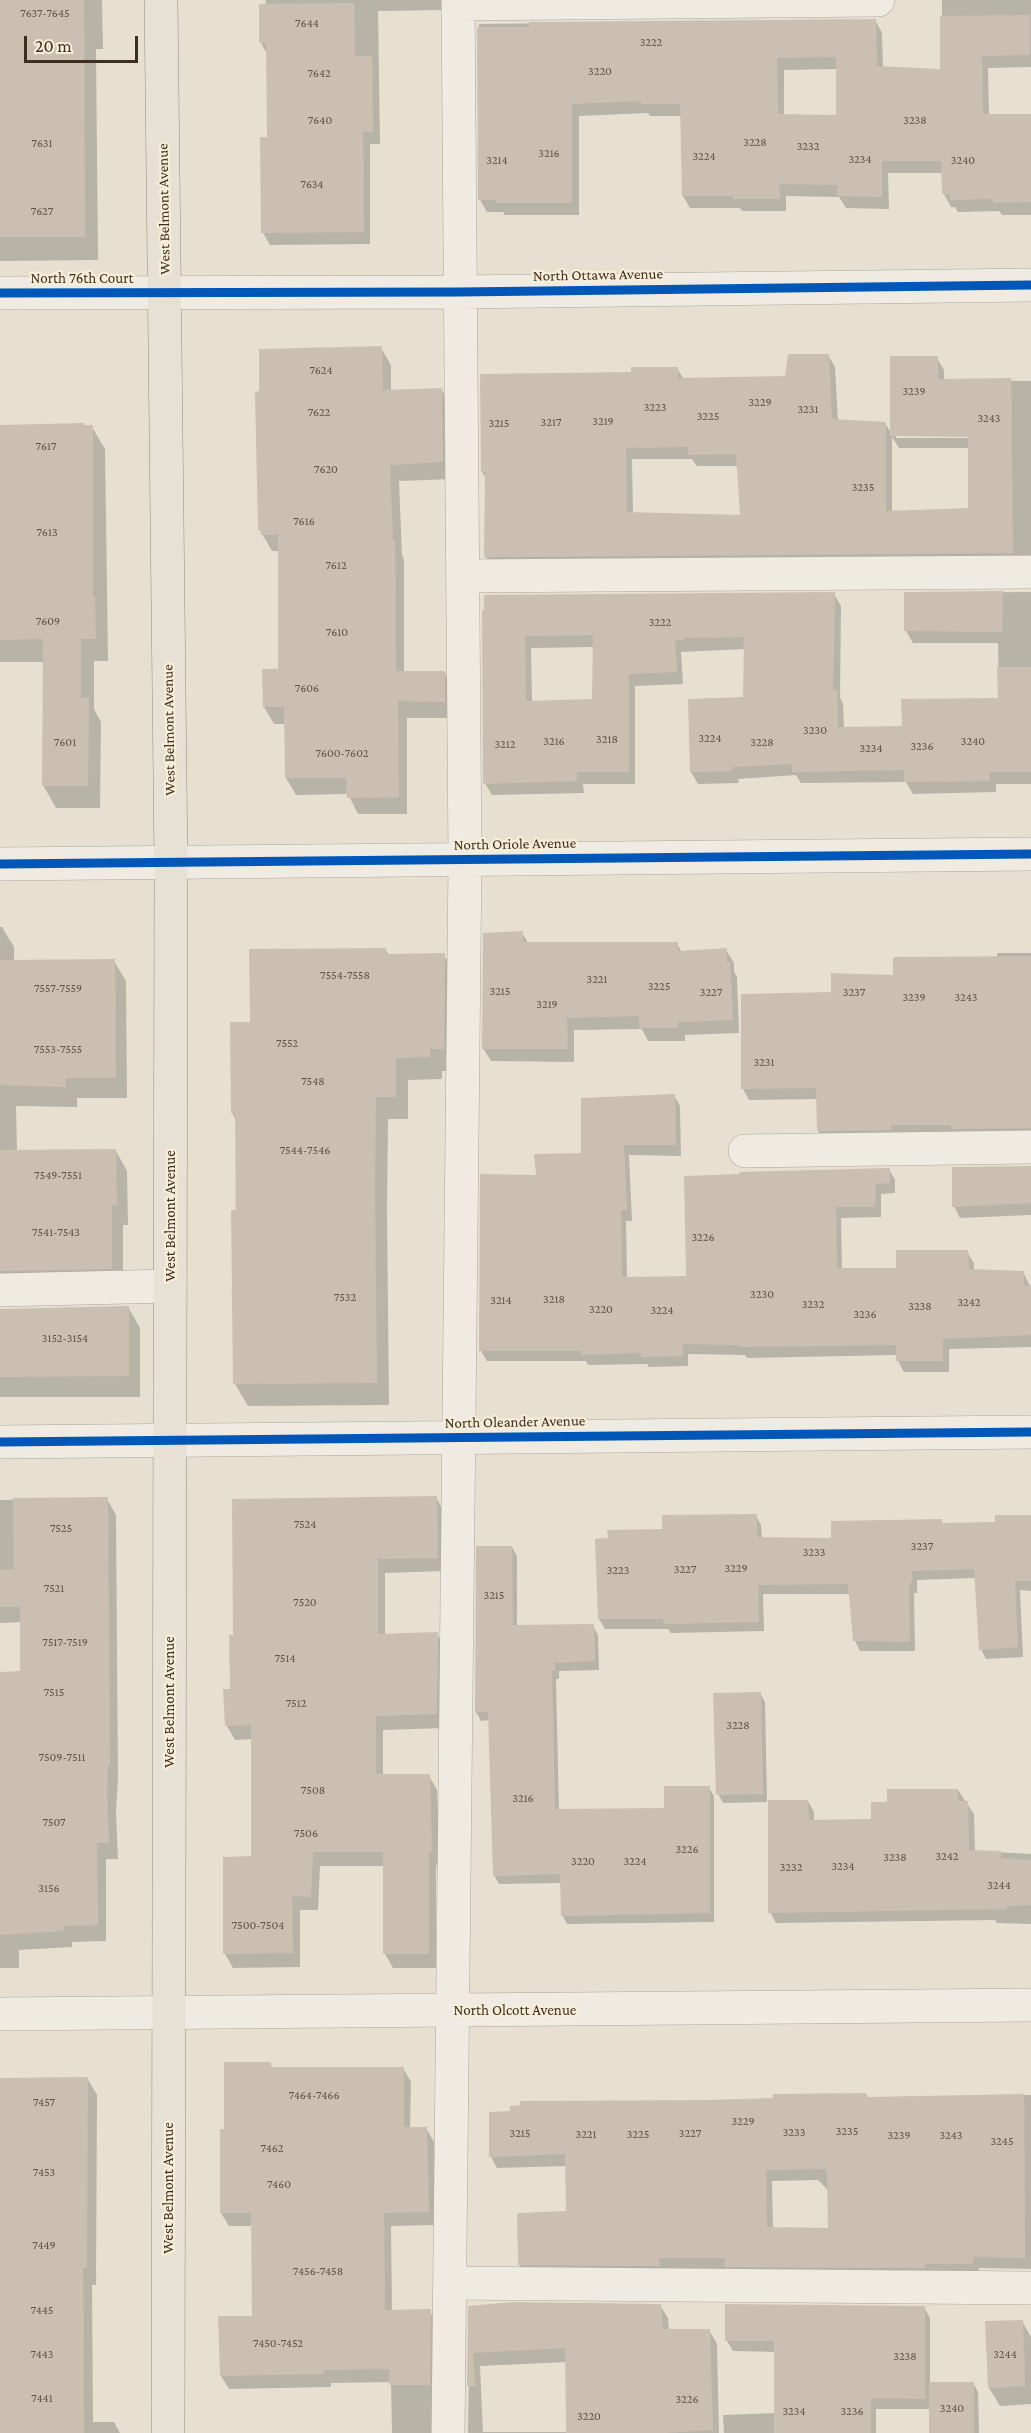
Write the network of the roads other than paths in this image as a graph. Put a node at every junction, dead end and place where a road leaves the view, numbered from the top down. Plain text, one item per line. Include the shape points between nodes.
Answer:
1 (161, 0) edge
2 (879, 0) edge
3 (458, 2) edge
4 (1031, 285) edge
5 (165, 292) junction
6 (460, 292) junction
7 (0, 294) edge
8 (1031, 572) edge
9 (463, 576) junction
10 (1031, 854) edge
11 (465, 860) junction
12 (171, 863) junction
13 (0, 864) edge
14 (1031, 1147) edge
15 (745, 1151) dead end
16 (170, 1286) junction
17 (0, 1290) edge
18 (1031, 1432) edge
19 (459, 1438) junction
20 (170, 1441) junction
21 (0, 1442) edge
22 (1031, 2005) edge
23 (453, 2010) junction
24 (169, 2013) junction
25 (0, 2014) edge
26 (450, 2283) junction
27 (1031, 2288) edge
28 (168, 2433) edge
29 (448, 2433) edge

1 - 5 main road, West Belmont Avenue
2 - 3 street
3 - 6 street
4 - 6 street, North Ottawa Avenue
5 - 6 street, North Ottawa Avenue
5 - 7 street, North 76th Court
5 - 12 main road, West Belmont Avenue
6 - 9 street
8 - 9 street
9 - 11 street
10 - 11 street, North Oriole Avenue
11 - 12 street, North Oriole Avenue
11 - 19 street
12 - 13 street, North Oriole Avenue
12 - 16 main road, West Belmont Avenue
14 - 15 street
16 - 17 street
16 - 20 main road, West Belmont Avenue
18 - 19 street, North Oleander Avenue
19 - 20 street, North Oleander Avenue
19 - 23 street
20 - 21 street, North Oleander Avenue
20 - 24 main road, West Belmont Avenue
22 - 23 street, North Olcott Avenue
23 - 24 street, North Olcott Avenue
23 - 26 street
24 - 25 street, North Olcott Avenue
24 - 28 main road, West Belmont Avenue
26 - 27 street
26 - 29 street

